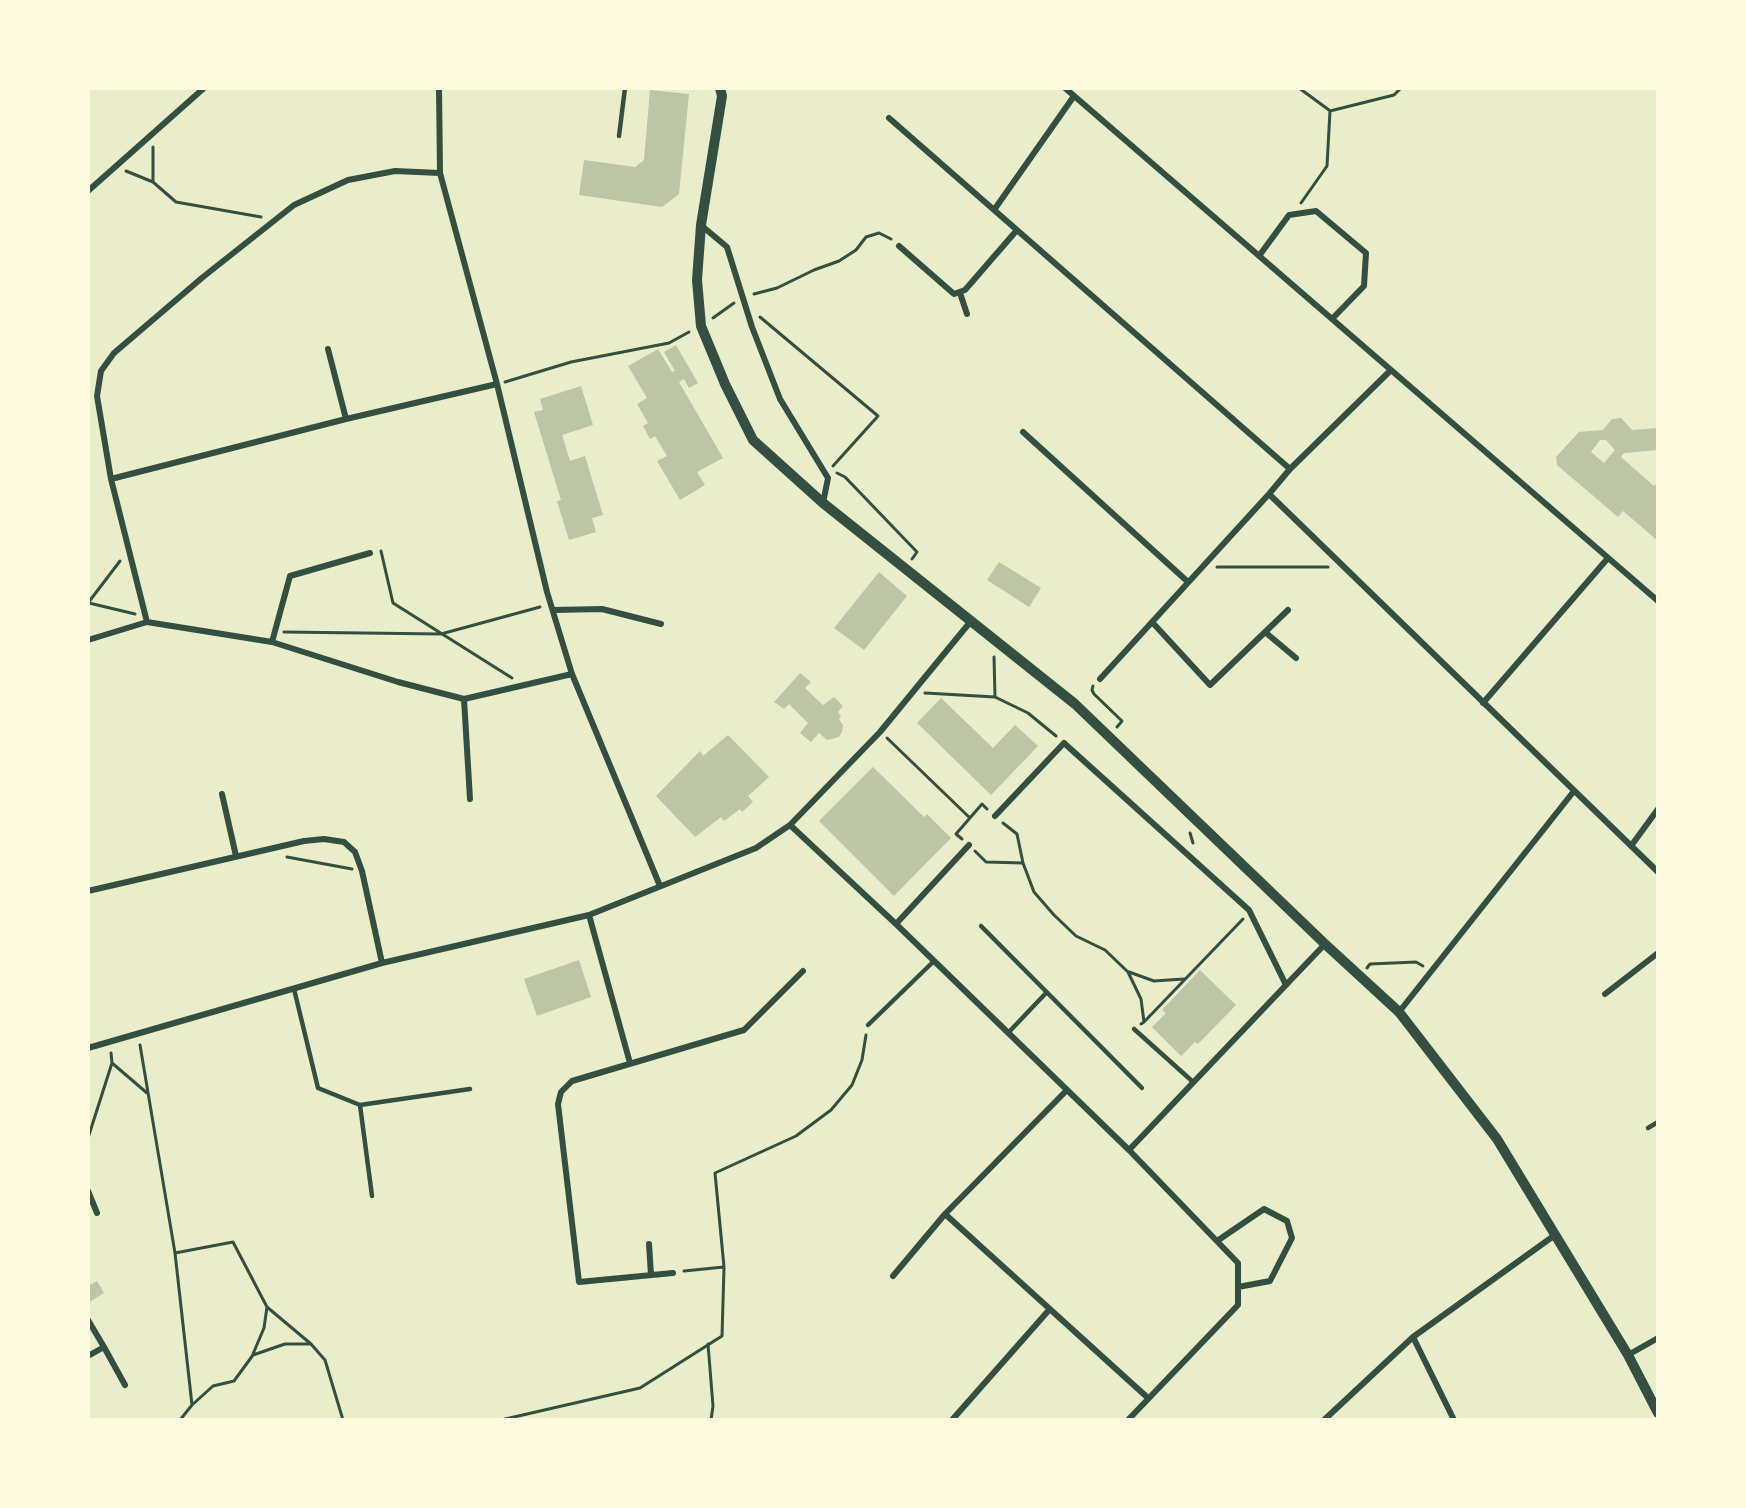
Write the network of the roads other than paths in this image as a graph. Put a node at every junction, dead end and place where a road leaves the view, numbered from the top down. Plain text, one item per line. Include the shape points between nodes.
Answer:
1 (204, 88) edge
2 (439, 88) edge
3 (626, 88) edge
4 (720, 88) edge
5 (1065, 88) edge
6 (1074, 96) junction
7 (889, 118) dead end
8 (619, 136) dead end
9 (440, 173) junction
10 (88, 191) edge
11 (994, 210) junction
12 (701, 225) junction
13 (1017, 230) junction
14 (899, 246) road end
15 (1259, 256) junction
16 (960, 293) junction
17 (967, 314) dead end
18 (1332, 320) junction
19 (328, 349) dead end
20 (1391, 370) junction
21 (497, 384) junction
22 (346, 419) junction
23 (1023, 432) dead end
24 (1290, 469) junction
25 (111, 479) junction
26 (1269, 494) junction
27 (823, 503) junction
28 (370, 553) road end
29 (1608, 558) junction
30 (1188, 582) junction
31 (1658, 601) edge
32 (552, 607) junction
33 (1288, 610) dead end
34 (146, 619) junction
35 (971, 621) junction
36 (1152, 622) junction
37 (661, 624) dead end
38 (1265, 632) junction
39 (88, 640) edge
40 (272, 642) junction
41 (1296, 658) dead end
42 (572, 674) junction
43 (1100, 679) road end
44 (464, 699) junction
45 (1483, 703) junction
46 (1574, 791) junction
47 (222, 794) dead end
48 (470, 799) dead end
49 (1658, 809) edge
50 (995, 816) road end
51 (790, 825) junction
52 (969, 845) road end
53 (1631, 846) junction
54 (236, 856) junction
55 (1658, 872) edge
56 (660, 886) junction
57 (88, 891) edge
58 (589, 915) junction
59 (896, 924) junction
60 (981, 926) dead end
61 (1325, 944) junction
62 (1658, 953) edge
63 (934, 961) junction
64 (382, 963) junction
65 (803, 971) dead end
66 (1286, 985) junction
67 (294, 989) junction
68 (1046, 993) junction
69 (1605, 994) dead end
70 (1399, 1012) junction
71 (868, 1025) road end
72 (1134, 1029) road end
73 (1008, 1033) junction
74 (88, 1048) edge
75 (630, 1063) junction
76 (1192, 1082) junction
77 (1142, 1088) dead end
78 (470, 1089) dead end
79 (1066, 1091) junction
80 (360, 1105) junction
81 (1658, 1122) edge
82 (1648, 1128) dead end
83 (1129, 1150) junction
84 (88, 1191) edge
85 (372, 1196) dead end
86 (97, 1213) dead end
87 (945, 1214) junction
88 (1555, 1235) junction
89 (1217, 1241) junction
90 (649, 1244) dead end
91 (673, 1272) road end
92 (651, 1275) junction
93 (893, 1276) dead end
94 (1238, 1287) junction
95 (1049, 1310) junction
96 (88, 1320) edge
97 (1413, 1337) junction
98 (1658, 1338) edge
99 (104, 1347) junction
100 (1628, 1355) junction
101 (88, 1356) edge
102 (125, 1384) dead end
103 (1148, 1398) junction
104 (1658, 1413) edge
105 (952, 1419) edge
106 (1128, 1419) edge
107 (1324, 1419) edge
108 (1454, 1419) edge

1 - 10 street
2 - 9 street
3 - 8 lane
4 - 12 street via 722,96
5 - 6 street
6 - 11 street
6 - 15 street
7 - 11 street
9 - 21 street
9 - 25 street via 395,171 348,180 294,205 114,353 101,371 97,396
11 - 13 street
12 - 27 street via 727,247 780,399 828,478
12 - 27 street via 697,280 701,326 725,384 753,440
13 - 16 street
13 - 24 street
14 - 16 street via 954,294
15 - 18 street
15 - 18 street via 1289,216 1316,211 1366,253 1364,286
16 - 17 street
18 - 20 street
19 - 22 street
20 - 24 street
20 - 29 street
21 - 22 street
21 - 32 street
22 - 25 street
23 - 30 street
24 - 26 street
25 - 34 street
26 - 30 street
26 - 45 street
27 - 35 street
28 - 40 street via 290,576
29 - 31 street
29 - 45 street
30 - 36 street
32 - 37 street via 602,609
32 - 42 street
33 - 38 street
34 - 39 street
34 - 40 street
35 - 51 street via 880,732
35 - 61 street via 1075,704
36 - 38 street via 1210,685
36 - 43 street
38 - 41 street
40 - 44 street
42 - 44 street
42 - 56 street
44 - 48 street
45 - 46 street
46 - 53 street
46 - 70 street
47 - 54 street
49 - 53 street
50 - 66 street via 1064,743 1249,910
51 - 56 street via 756,848
51 - 59 street
52 - 59 street
53 - 55 street
54 - 57 street
54 - 64 street via 304,841 344,842 355,852 362,871
56 - 58 street
58 - 64 street
58 - 75 street
59 - 63 street
60 - 68 lane
61 - 66 street
61 - 70 street
62 - 69 street
63 - 71 lane
63 - 73 street
64 - 67 street
65 - 75 street via 744,1030
66 - 76 street
67 - 74 street
67 - 80 lane via 318,1088
68 - 73 lane
68 - 77 lane
70 - 88 street via 1497,1139
72 - 76 lane
73 - 79 street
75 - 92 street via 572,1082 561,1092 558,1104 579,1282
76 - 83 street
78 - 80 lane
79 - 83 street
79 - 87 street
80 - 85 lane
81 - 82 lane
83 - 89 street
84 - 86 street
87 - 93 street
87 - 95 street
88 - 97 street
88 - 100 street
89 - 94 street via 1238,1263
89 - 94 street via 1264,1209 1287,1221 1292,1238 1270,1281
90 - 92 street
91 - 92 street
94 - 103 street via 1239,1305
95 - 103 street
95 - 105 street
96 - 99 street
97 - 107 street
97 - 108 street
98 - 100 street
99 - 101 street
99 - 102 street
100 - 104 street
103 - 106 street

